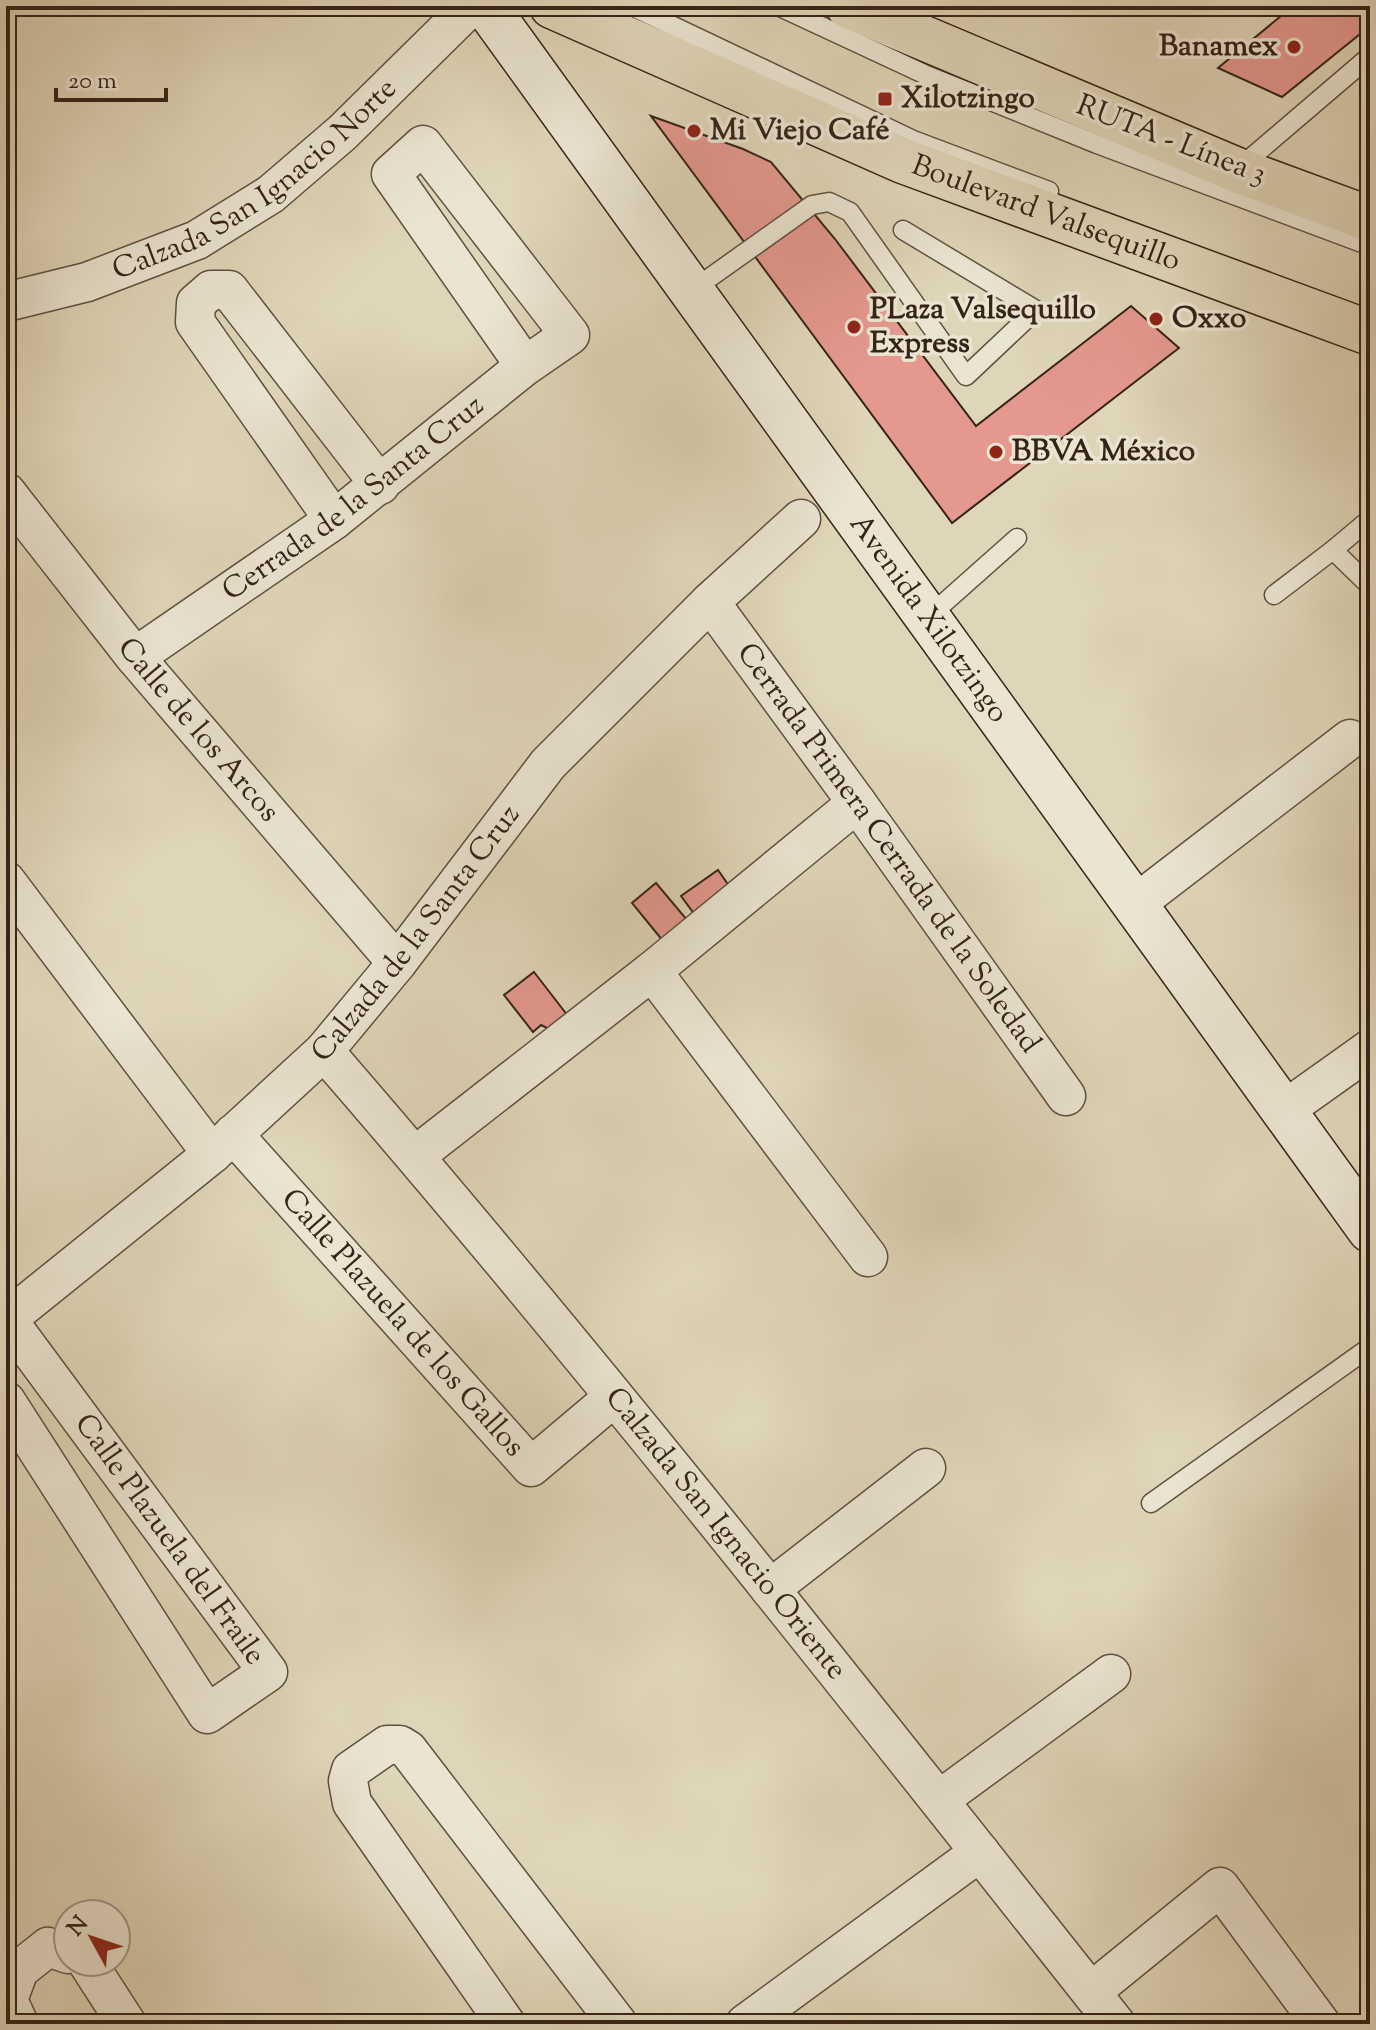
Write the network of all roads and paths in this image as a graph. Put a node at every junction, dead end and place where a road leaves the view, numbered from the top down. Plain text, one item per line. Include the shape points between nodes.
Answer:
1 (471, 6) edge
2 (486, 6) edge
3 (552, 6) edge
4 (631, 6) edge
5 (778, 6) edge
6 (848, 6) edge
7 (1370, 56) edge
8 (1237, 170) junction
9 (1072, 200) dead end
10 (1370, 219) edge
11 (903, 230) dead end
12 (1370, 246) edge
13 (691, 291) junction
14 (6, 302) edge
15 (1370, 333) edge
16 (525, 366) junction
17 (380, 485) junction
18 (6, 492) edge
19 (801, 519) dead end
20 (1370, 519) edge
21 (334, 520) junction
22 (1017, 538) dead end
23 (1333, 550) junction
24 (1370, 586) edge
25 (1274, 595) dead end
26 (710, 602) junction
27 (927, 618) junction
28 (135, 657) junction
29 (1350, 739) dead end
30 (857, 803) junction
31 (6, 881) edge
32 (1134, 905) junction
33 (397, 963) junction
34 (652, 971) junction
35 (1370, 1049) edge
36 (324, 1051) junction
37 (1066, 1096) dead end
38 (1283, 1111) junction
39 (223, 1144) junction
40 (415, 1156) junction
41 (1370, 1230) edge
42 (868, 1257) dead end
43 (6, 1320) edge
44 (1370, 1347) edge
45 (614, 1397) junction
46 (6, 1401) edge
47 (926, 1468) dead end
48 (1151, 1503) dead end
49 (770, 1589) junction
50 (1111, 1674) dead end
51 (939, 1800) junction
52 (980, 1852) junction
53 (52, 1948) edge
54 (97, 1978) edge
55 (1091, 1992) junction
56 (19, 2024) edge
57 (127, 2024) edge
58 (506, 2024) edge
59 (618, 2024) edge
60 (745, 2024) edge
61 (1116, 2024) edge
62 (1321, 2024) edge

1 - 14 street, Calzada San Ignacio Norte via 342,133 271,194 197,240 87,282
2 - 13 street, Avenida Xilotzingo
3 - 15 main road, Boulevard Valsequillo via 903,161
4 - 9 lane via 913,140
5 - 12 lane, RUTA - Línea 3 via 924,74
6 - 8 main road
7 - 8 lane
8 - 10 main road
11 - 13 lane via 1036,310 966,376 858,222 829,202 812,205
13 - 27 street, Avenida Xilotzingo
16 - 16 street, Cerrada de la Santa Cruz via 570,335 423,145 391,174
16 - 17 street, Cerrada de la Santa Cruz
17 - 21 street, Cerrada de la Santa Cruz
17 - 21 street via 229,290 211,290 196,303 195,322
18 - 28 street, Calle de los Arcos
19 - 26 street, Calzada de la Santa Cruz
20 - 23 lane
21 - 28 street, Cerrada de la Santa Cruz
22 - 27 lane
23 - 24 lane
23 - 25 lane
26 - 30 street, Cerrada Primera Cerrada de la Soledad
26 - 33 street, Calzada de la Santa Cruz via 548,764
27 - 32 street, Avenida Xilotzingo
28 - 33 street, Calle de los Arcos
29 - 32 street
30 - 34 street
30 - 37 street, Cerrada Primera Cerrada de la Soledad
31 - 39 street
32 - 38 street, Avenida Xilotzingo
33 - 36 street, Calzada de la Santa Cruz
34 - 40 street
34 - 42 street
35 - 38 street
36 - 39 street, Calzada de la Santa Cruz
36 - 40 street, Calzada San Ignacio Oriente
38 - 41 street, Avenida Xilotzingo
39 - 43 street, Calzada de la Santa Cruz
39 - 45 street, Calle Plazuela de los Gallos via 531,1467
40 - 45 street, Calzada San Ignacio Oriente
43 - 46 street, Calle Plazuela del Fraile via 268,1672 207,1714
44 - 48 lane
45 - 49 street, Calzada San Ignacio Oriente
47 - 49 street
49 - 51 street, Calzada San Ignacio Oriente
50 - 51 street
51 - 52 street, Calzada San Ignacio Oriente
52 - 55 street, Calzada San Ignacio Oriente
52 - 60 street
53 - 56 street via 19,1970 8,2000
54 - 57 street
55 - 61 street, Calzada San Ignacio Oriente
55 - 62 street via 1220,1887
58 - 59 street via 352,1803 351,1770 387,1745 408,1750

